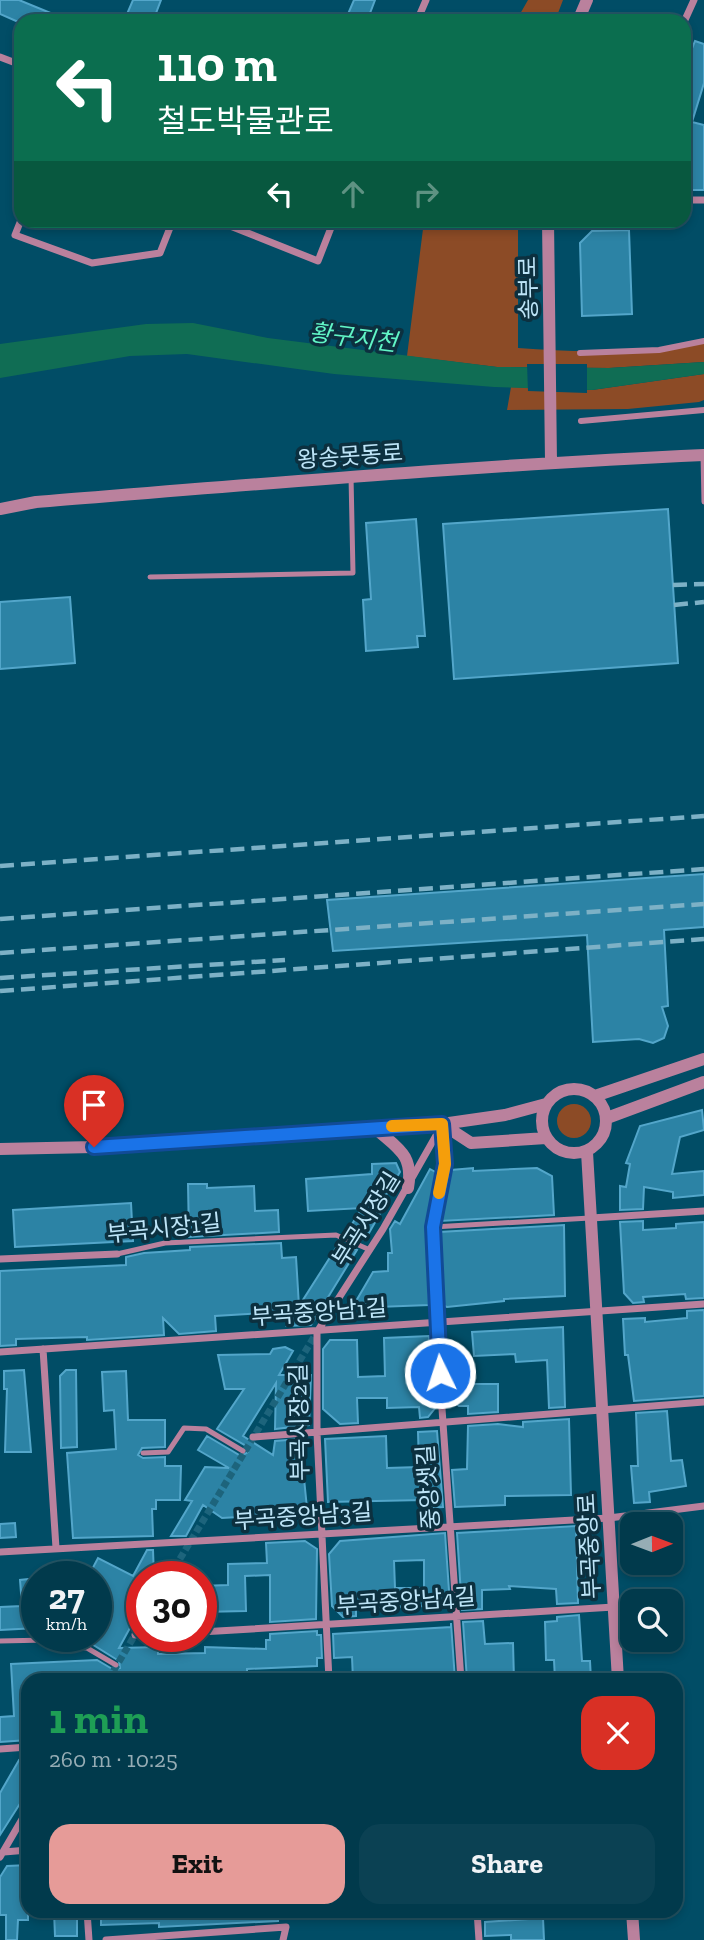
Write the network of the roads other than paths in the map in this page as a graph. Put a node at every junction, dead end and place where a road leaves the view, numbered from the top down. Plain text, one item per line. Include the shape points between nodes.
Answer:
1 (18, 228) edge
2 (170, 228) edge
3 (235, 228) edge
4 (331, 228) edge
5 (548, 228) edge
6 (704, 341) edge
7 (580, 353) dead end
8 (704, 410) edge
9 (581, 421) dead end
10 (704, 455) edge
11 (551, 462) junction
12 (351, 477) junction
13 (704, 502) edge
14 (0, 509) edge
15 (150, 577) dead end
16 (704, 1059) edge
17 (704, 1082) edge
18 (595, 1096) junction
19 (547, 1104) junction
20 (607, 1118) junction
21 (442, 1124) junction
22 (375, 1128) junction
23 (546, 1138) junction
24 (0, 1149) edge
25 (587, 1152) junction
26 (408, 1188) junction
27 (704, 1211) edge
28 (590, 1218) junction
29 (433, 1227) junction
30 (370, 1250) junction
31 (117, 1254) joint
32 (0, 1259) edge
33 (704, 1304) edge
34 (596, 1311) junction
35 (436, 1323) junction
36 (317, 1332) junction
37 (43, 1349) junction
38 (0, 1352) edge
39 (704, 1402) edge
40 (602, 1410) junction
41 (443, 1424) junction
42 (317, 1433) junction
43 (253, 1437) dead end
44 (243, 1451) dead end
45 (143, 1453) dead end
46 (704, 1506) edge
47 (609, 1518) junction
48 (450, 1525) junction
49 (322, 1533) junction
50 (56, 1548) junction
51 (0, 1552) edge
52 (614, 1607) junction
53 (456, 1617) junction
54 (327, 1626) junction
55 (217, 1631) edge
56 (0, 1641) edge
57 (116, 1665) dead end
58 (330, 1673) edge
59 (460, 1673) edge
60 (618, 1673) edge
61 (21, 1748) edge
62 (0, 1749) edge
63 (21, 1822) edge
64 (21, 1851) edge
65 (2, 1854) edge
66 (87, 1918) edge
67 (477, 1918) edge
68 (632, 1918) edge
69 (89, 1940) edge
70 (106, 1940) edge
71 (284, 1940) edge
72 (479, 1940) edge
73 (634, 1940) edge

1 - 2 street via 15,235 92,263 160,253
3 - 4 street via 318,261
5 - 11 street, 송부로
6 - 7 street via 659,350
8 - 9 street
10 - 11 street, 왕송못동로
10 - 13 lane
11 - 12 street, 왕송못동로
12 - 14 street, 왕송못동로 via 36,502
12 - 15 lane via 353,573
16 - 18 street
17 - 20 street
18 - 19 street via 569,1089
18 - 20 street
19 - 21 street
19 - 23 street via 542,1115
20 - 25 street via 600,1142
21 - 22 street
21 - 23 street via 471,1143
21 - 26 street, 부곡시장길
21 - 29 street, 중앙샛길 via 445,1164
22 - 24 street
22 - 26 street via 405,1154
23 - 25 street via 564,1152
25 - 28 street, 부곡중앙로
26 - 30 street, 부곡시장길
27 - 28 street
28 - 29 lane
28 - 34 street, 부곡중앙로
29 - 35 street, 중앙샛길
30 - 31 lane, 부곡시장1길 via 336,1235 166,1243
30 - 36 street, 부곡시장길
31 - 32 street, 부곡시장1길
33 - 34 street, 부곡중앙남1길
34 - 35 street, 부곡중앙남1길
34 - 40 street, 부곡중앙로
35 - 36 street, 부곡중앙남1길
35 - 41 street, 중앙샛길
36 - 37 street, 부곡중앙남1길
36 - 42 street, 부곡시장2길
37 - 38 street, 부곡중앙남1길
37 - 50 street
39 - 40 street
40 - 41 street
40 - 47 street, 부곡중앙로
41 - 42 street
41 - 48 street, 중앙샛길
42 - 43 street
42 - 49 street, 부곡시장2길
44 - 45 lane via 206,1429 184,1428 168,1452
46 - 47 street, 부곡중앙남3길
47 - 48 street, 부곡중앙남3길
47 - 52 street, 부곡중앙로
48 - 49 street, 부곡중앙남3길
48 - 53 street, 중앙샛길
49 - 50 street, 부곡중앙남3길
49 - 54 street, 부곡시장2길
50 - 51 street, 부곡중앙남3길
52 - 53 street, 부곡중앙남4길
52 - 60 street, 부곡중앙로
53 - 54 street, 부곡중앙남4길
53 - 59 street, 중앙샛길
54 - 55 street, 부곡중앙남4길
54 - 58 street, 부곡시장2길
56 - 57 lane via 47,1640 55,1646 87,1648
61 - 62 street
63 - 65 street
64 - 65 street
66 - 69 street
67 - 72 street
68 - 73 street
70 - 71 street via 286,1927

